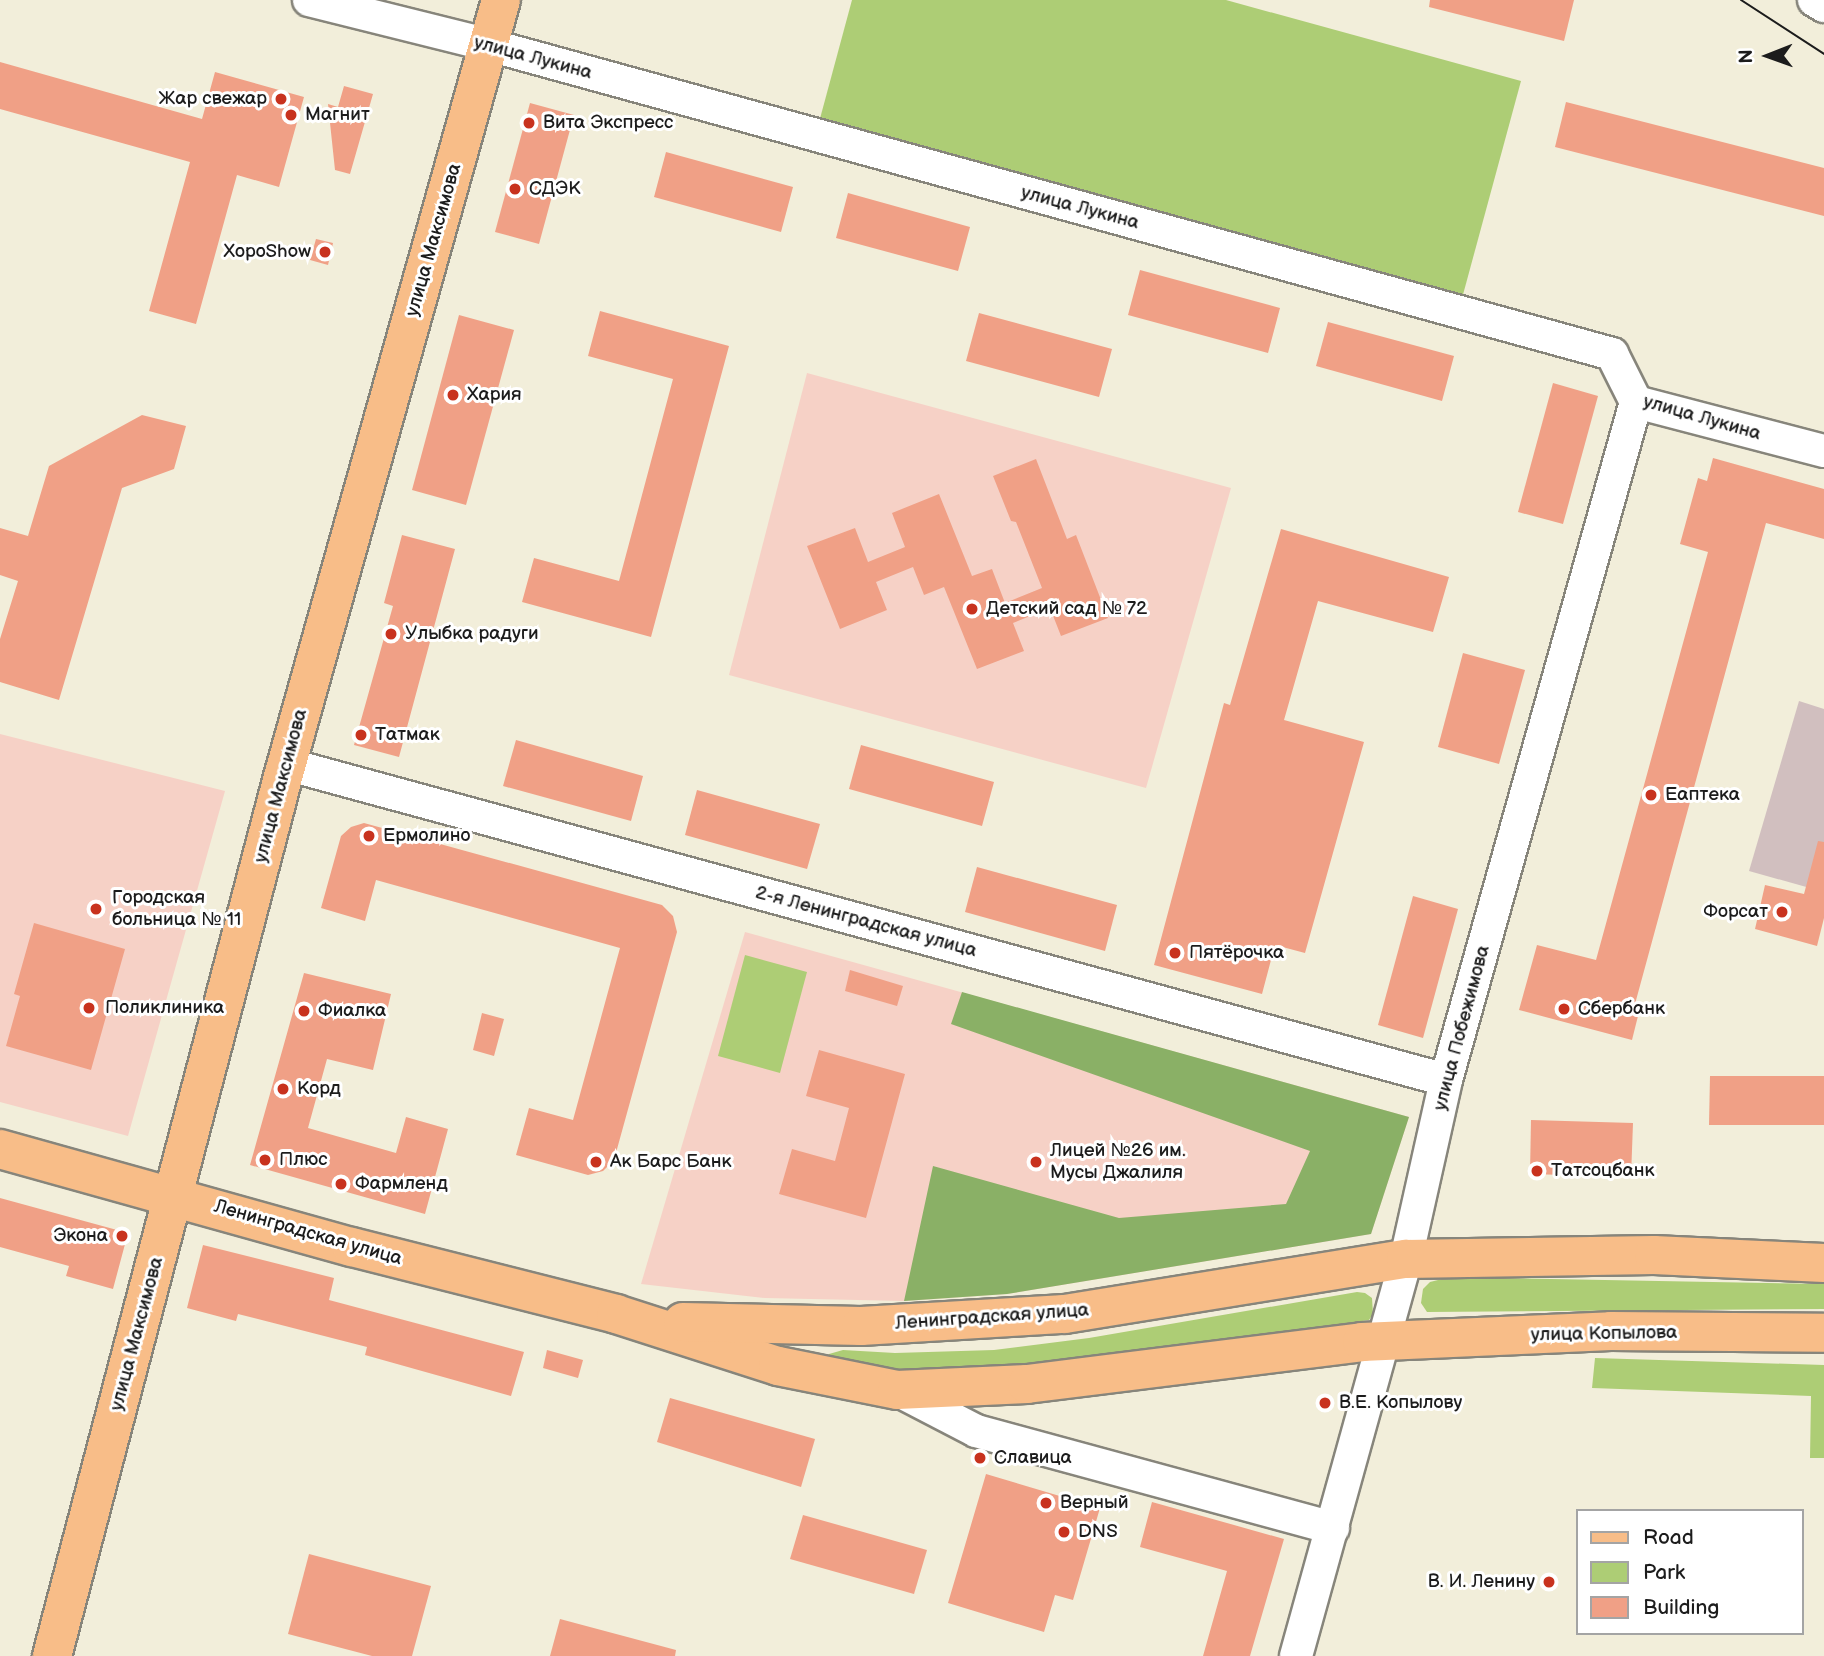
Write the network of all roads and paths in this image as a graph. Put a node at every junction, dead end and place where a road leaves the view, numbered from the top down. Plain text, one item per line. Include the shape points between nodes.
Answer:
1 (309, 0) edge
2 (501, 0) edge
3 (1814, 0) edge
4 (1824, 6) edge
5 (489, 46) junction
6 (1636, 402) junction
7 (1824, 451) edge
8 (286, 764) junction
9 (1446, 1080) junction
10 (0, 1150) edge
11 (174, 1196) junction
12 (1406, 1259) junction
13 (1824, 1263) edge
14 (616, 1314) junction
15 (1824, 1333) edge
16 (1384, 1340) junction
17 (897, 1390) junction
18 (1333, 1528) junction
19 (51, 1656) edge
20 (1296, 1656) edge

1 - 5 street, улица Лукина
2 - 5 main road, улица Максимова
3 - 4 street
5 - 6 street, улица Лукина via 1612,354
5 - 8 main road, улица Максимова
6 - 7 street, улица Лукина
6 - 9 street, улица Побежимова
8 - 9 street, 2-я Ленинградская улица
8 - 11 main road, улица Максимова
9 - 12 street, улица Побежимова
10 - 11 main road, Ленинградская улица
11 - 14 main road, Ленинградская улица
11 - 19 main road, улица Максимова
12 - 13 main road via 1654,1255
12 - 14 main road, Ленинградская улица via 1065,1314 964,1322 743,1324
12 - 16 street, улица Побежимова
14 - 17 main road, Ленинградская улица via 778,1366
15 - 16 main road, улица Копылова via 1611,1331
16 - 17 main road, Ленинградская улица via 1027,1384
16 - 18 street, улица Побежимова
17 - 18 street, Ленинградская улица via 976,1430
18 - 20 street, улица Побежимова

